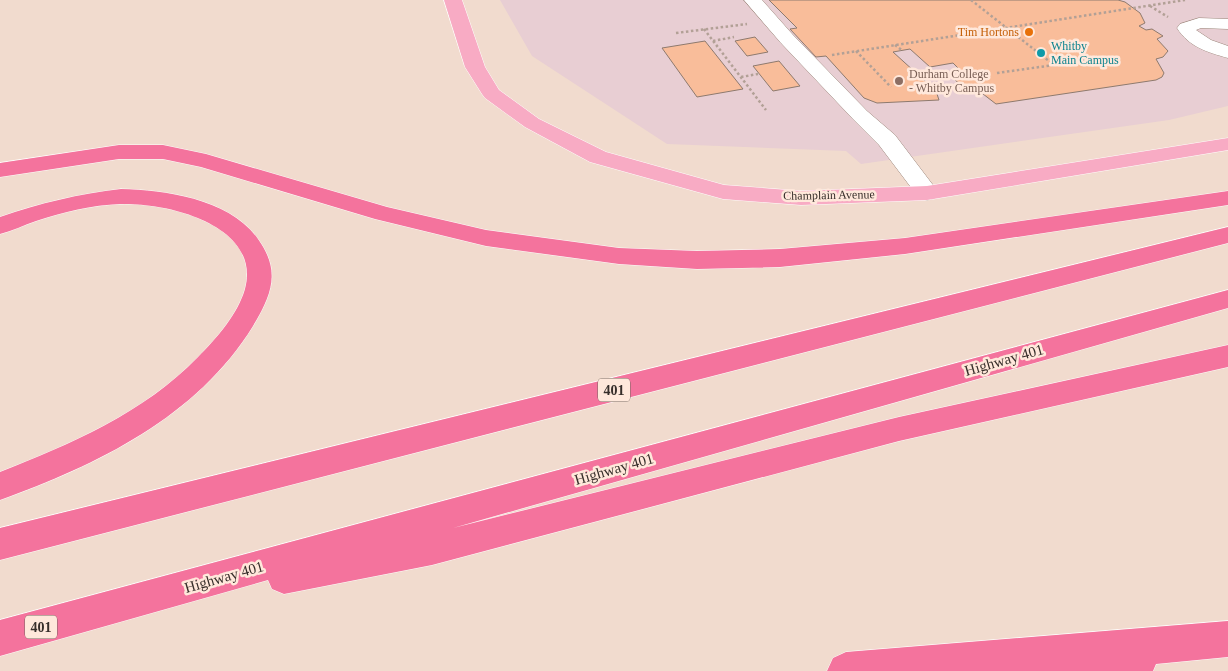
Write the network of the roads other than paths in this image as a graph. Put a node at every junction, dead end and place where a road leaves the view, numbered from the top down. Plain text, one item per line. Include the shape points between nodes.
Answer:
1 (453, 0) edge
2 (754, 0) edge
3 (1228, 24) edge
4 (1228, 52) edge
5 (1228, 144) edge
6 (0, 170) edge
7 (927, 192) junction
8 (1228, 198) edge
9 (0, 226) edge
10 (1228, 235) edge
11 (1228, 299) edge
12 (1228, 356) edge
13 (0, 486) edge
14 (0, 544) edge
15 (81, 617) junction
16 (0, 638) edge
17 (1228, 640) edge
18 (846, 671) edge
19 (1093, 671) edge

1 - 7 main road, Champlain Avenue via 475,67 492,94 532,123 598,158 723,192 801,198
2 - 7 lane via 773,24 887,140
3 - 4 lane via 1200,23 1186,28 1205,45
5 - 7 main road, Champlain Avenue
6 - 8 highway via 119,152 164,152 206,161 383,214 486,238 557,250 697,260 780,258 905,246
9 - 13 highway via 64,205 101,198 144,196 171,200 209,212 230,224 244,236 259,264 258,288 242,322 197,378 130,428 51,466
10 - 14 highway, 401
11 - 15 highway, Highway 401 / 401
12 - 15 highway via 899,429 432,548
15 - 16 highway, Highway 401 / 401
17 - 18 highway
17 - 19 highway

